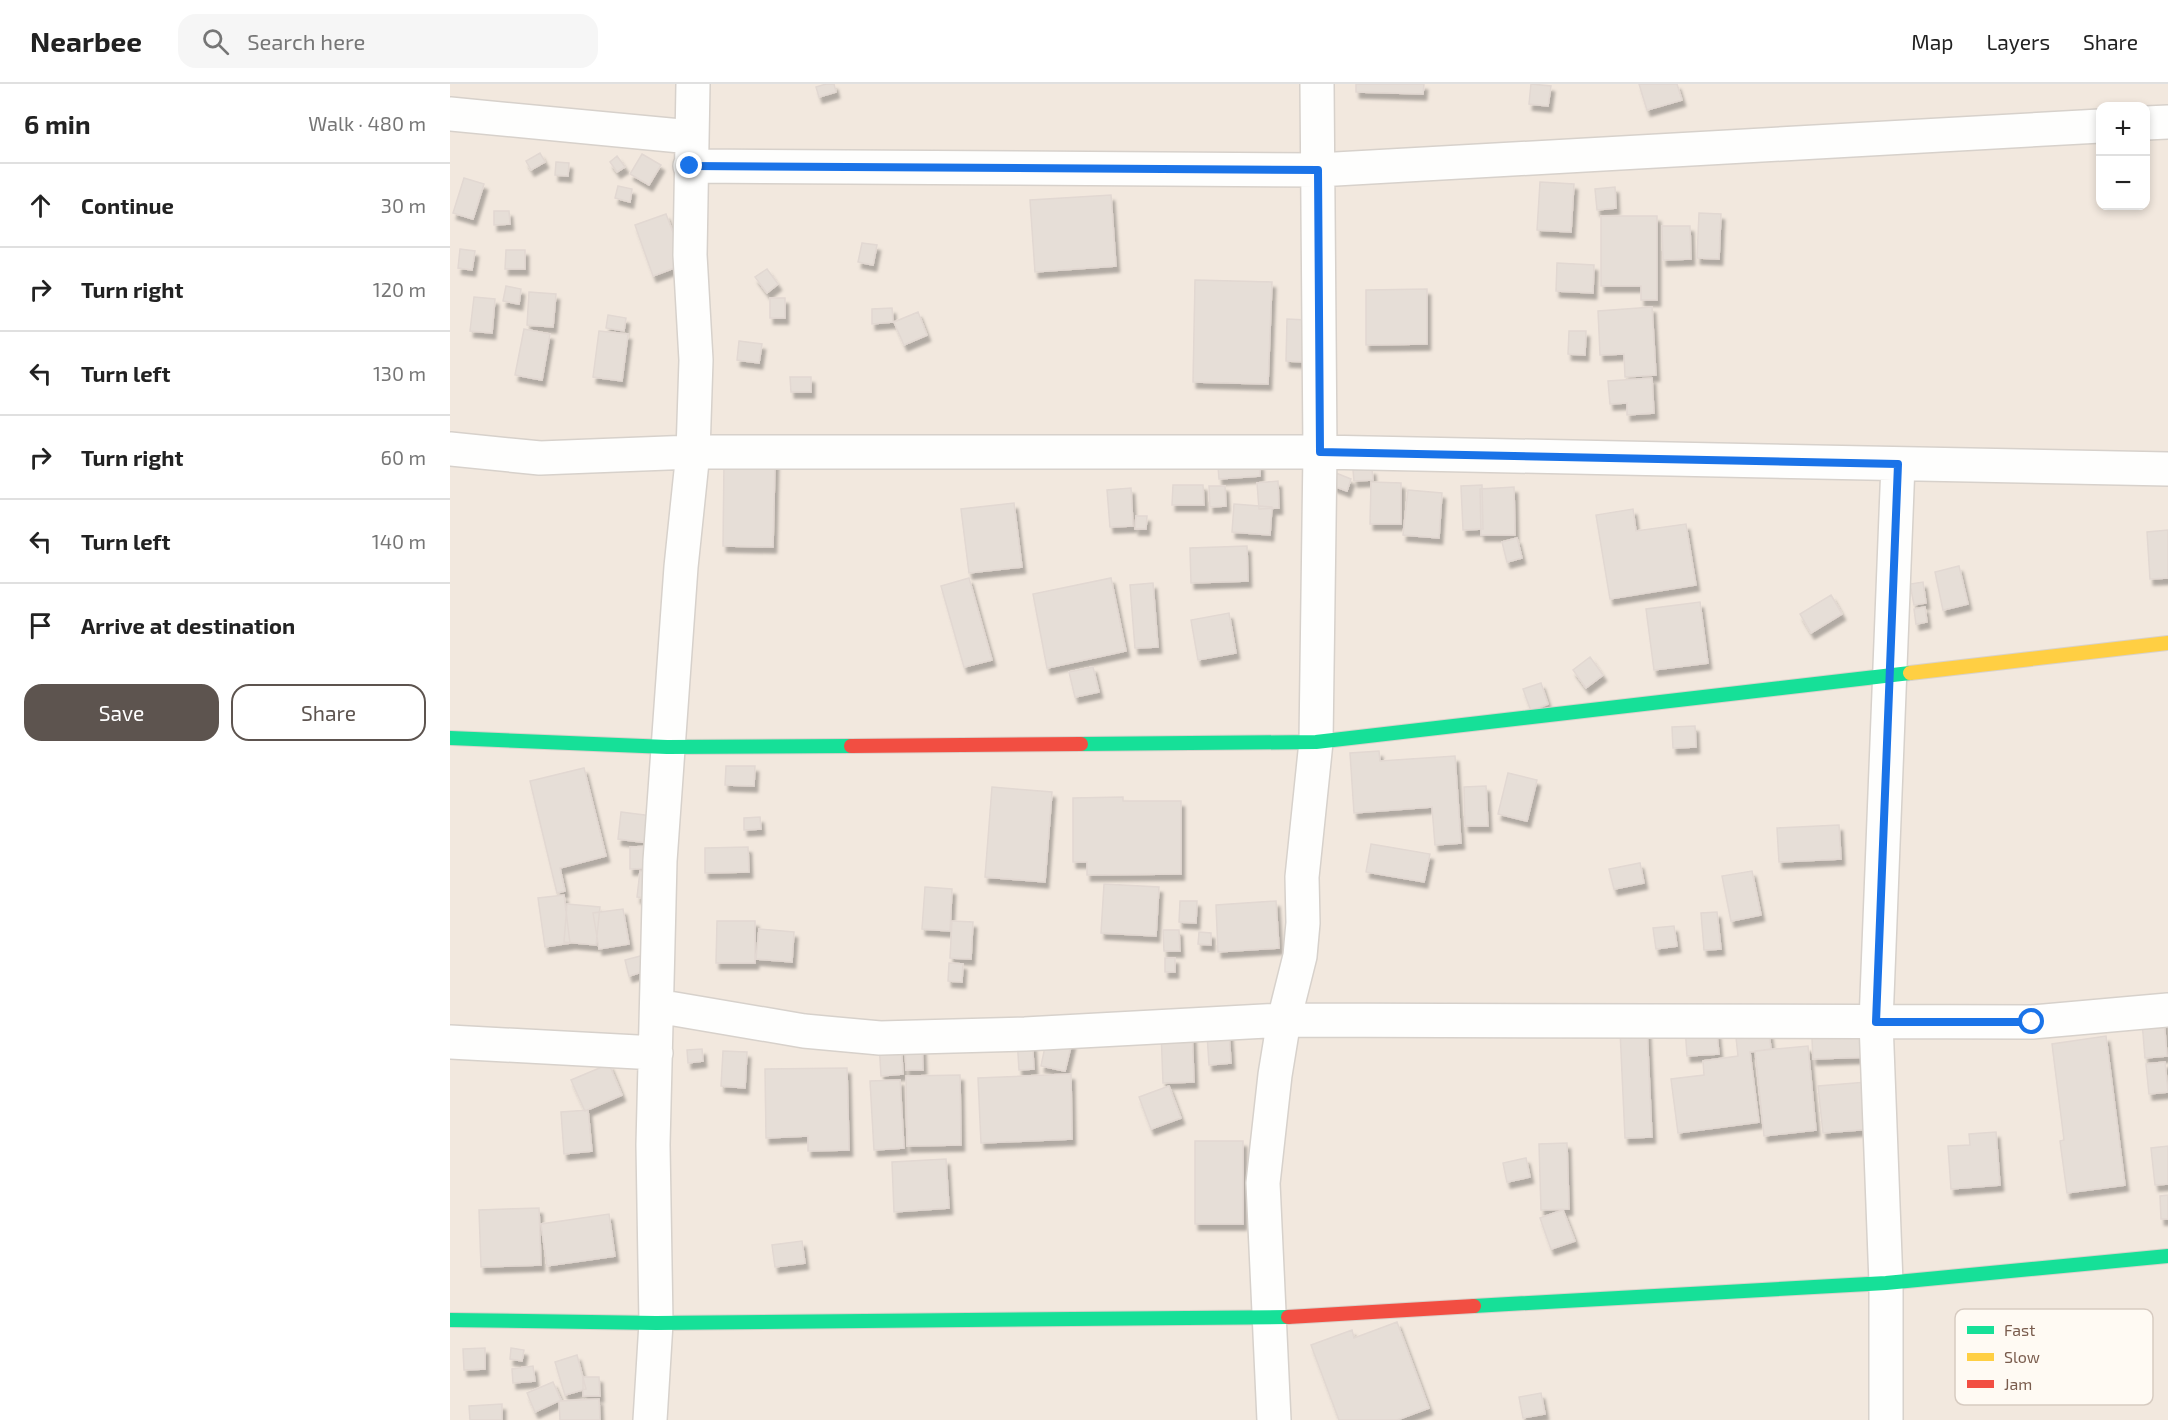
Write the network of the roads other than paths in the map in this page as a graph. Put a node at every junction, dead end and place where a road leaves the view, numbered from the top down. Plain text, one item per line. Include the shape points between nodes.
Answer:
1 (693, 84) edge
2 (1317, 84) edge
3 (450, 114) edge
4 (2168, 122) edge
5 (2150, 123) edge
6 (2096, 126) edge
7 (691, 152) junction
8 (1318, 170) junction
9 (450, 449) edge
10 (693, 452) junction
11 (1320, 452) junction
12 (1898, 464) junction
13 (2168, 469) edge
14 (2168, 643) edge
15 (1889, 675) junction
16 (450, 738) edge
17 (1316, 742) junction
18 (667, 747) junction
19 (657, 1006) junction
20 (2168, 1010) edge
21 (1284, 1020) junction
22 (1876, 1022) junction
23 (450, 1042) edge
24 (656, 1053) junction
25 (2168, 1256) edge
26 (1886, 1283) junction
27 (1269, 1318) junction
28 (450, 1320) edge
29 (656, 1323) junction
30 (650, 1420) edge
31 (1275, 1420) edge
32 (1886, 1420) edge

1 - 7 street
2 - 8 street
3 - 7 street
4 - 5 street
6 - 8 street
7 - 8 street
7 - 10 street via 690,255 696,360
8 - 11 street
9 - 10 street via 540,458
10 - 11 street
10 - 18 street
11 - 12 street
11 - 17 street
12 - 13 street
12 - 15 street
14 - 15 street
15 - 17 street
15 - 22 street
16 - 18 street
17 - 18 street
17 - 21 street via 1302,877 1300,956
18 - 19 street
19 - 21 street via 804,1031 880,1038
19 - 24 street
20 - 22 street via 2032,1022
21 - 22 street
21 - 27 street via 1263,1183
22 - 26 street
23 - 24 street
24 - 29 street
25 - 26 street
26 - 27 street
26 - 32 street
27 - 29 street
27 - 31 street
28 - 29 street
29 - 30 street

